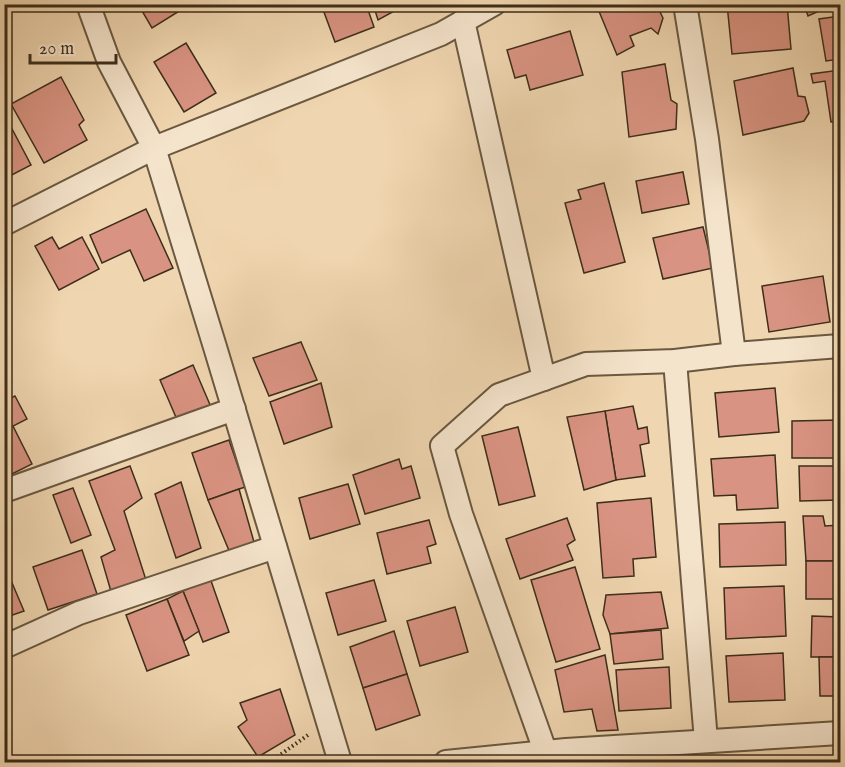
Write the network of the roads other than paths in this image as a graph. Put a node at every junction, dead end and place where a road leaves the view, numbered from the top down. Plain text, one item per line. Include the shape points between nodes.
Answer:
1 (88, 4) edge
2 (495, 4) edge
3 (685, 4) edge
4 (463, 21) junction
5 (154, 148) junction
6 (4, 224) edge
7 (840, 346) edge
8 (734, 354) junction
9 (675, 361) junction
10 (544, 379) junction
11 (234, 409) junction
12 (4, 491) edge
13 (275, 547) junction
14 (4, 647) edge
15 (840, 733) edge
16 (706, 741) junction
17 (548, 757) edge
18 (340, 762) edge
19 (446, 762) edge

1 - 5 street via 109,62
2 - 4 street
3 - 8 street via 707,139
4 - 5 street via 441,34
4 - 10 street
5 - 6 street
5 - 11 street
7 - 8 street
8 - 9 street
9 - 10 street via 586,364
9 - 16 street
10 - 17 street via 499,395 442,446 461,514
11 - 12 street
11 - 13 street
13 - 14 street via 80,613
13 - 18 street
15 - 16 street
16 - 17 street
17 - 19 street

